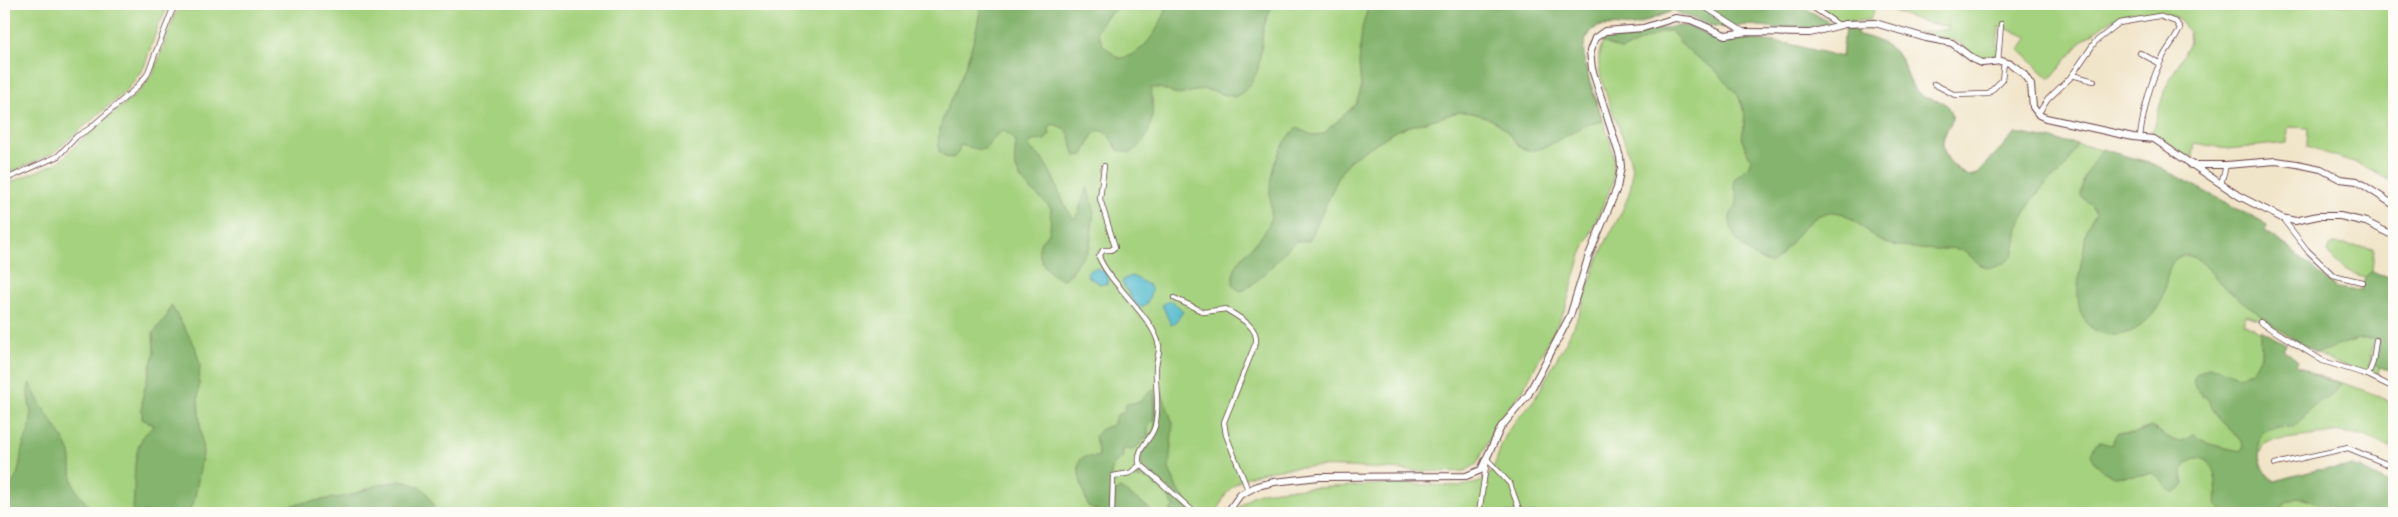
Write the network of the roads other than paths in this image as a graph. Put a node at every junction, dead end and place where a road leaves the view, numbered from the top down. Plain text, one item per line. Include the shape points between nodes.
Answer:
1 (178, 4) edge
2 (1700, 4) edge
3 (1808, 4) edge
4 (1842, 24) junction
5 (2002, 24) dead end
6 (1744, 32) junction
7 (2140, 53) dead end
8 (2001, 62) junction
9 (2160, 63) junction
10 (2072, 75) junction
11 (2094, 81) dead end
12 (1934, 84) dead end
13 (2038, 114) junction
14 (2140, 136) junction
15 (2191, 165) junction
16 (2226, 165) junction
17 (1104, 166) dead end
18 (4, 180) edge
19 (2221, 184) junction
20 (2394, 205) edge
21 (2282, 218) junction
22 (2394, 236) edge
23 (2362, 282) dead end
24 (1174, 298) dead end
25 (2260, 322) dead end
26 (2376, 340) dead end
27 (2368, 375) junction
28 (2394, 388) edge
29 (1487, 459) junction
30 (2275, 464) dead end
31 (1140, 466) junction
32 (2394, 467) edge
33 (1248, 490) junction
34 (1519, 508) dead end
35 (1112, 513) edge
36 (1195, 513) edge
37 (1227, 513) edge
38 (1479, 513) edge

1 - 18 street via 172,11 147,75 135,89 89,129 76,136 58,156
2 - 6 street
3 - 4 street
4 - 6 street via 1810,33
4 - 8 street via 1878,24 1952,43 1979,62
5 - 8 street
6 - 29 street via 1718,34 1691,20 1676,18 1643,28 1605,32 1595,38 1590,57 1620,157 1617,188 1589,255 1565,327 1528,395 1501,427
7 - 9 street
8 - 12 street via 2001,82 1988,94 1955,95
8 - 13 street via 2016,66 2028,79 2033,107
9 - 10 street via 2180,26 2157,16 2144,21 2122,22 2101,36
9 - 14 street via 2144,107
10 - 11 street
10 - 13 street
13 - 14 street via 2131,137
14 - 15 street via 2155,139
15 - 16 street
15 - 19 street
16 - 19 street
16 - 20 street via 2276,161 2318,168 2340,179 2361,183
17 - 31 street via 1100,199 1116,247 1102,251 1098,257 1146,322 1159,347 1156,423 1151,436 1140,448
19 - 21 street
21 - 22 street via 2295,221 2340,216 2366,222
21 - 23 street via 2333,275
24 - 33 street via 1204,312 1224,308 1254,330 1256,342 1227,412 1225,428
25 - 27 street via 2323,361
26 - 27 street
27 - 28 street
29 - 33 street via 1481,470 1466,476 1319,477 1274,482
29 - 34 street via 1510,484
29 - 38 street
30 - 32 street via 2348,448
31 - 35 street via 1130,473 1113,476
31 - 36 street
33 - 37 street via 1235,499

